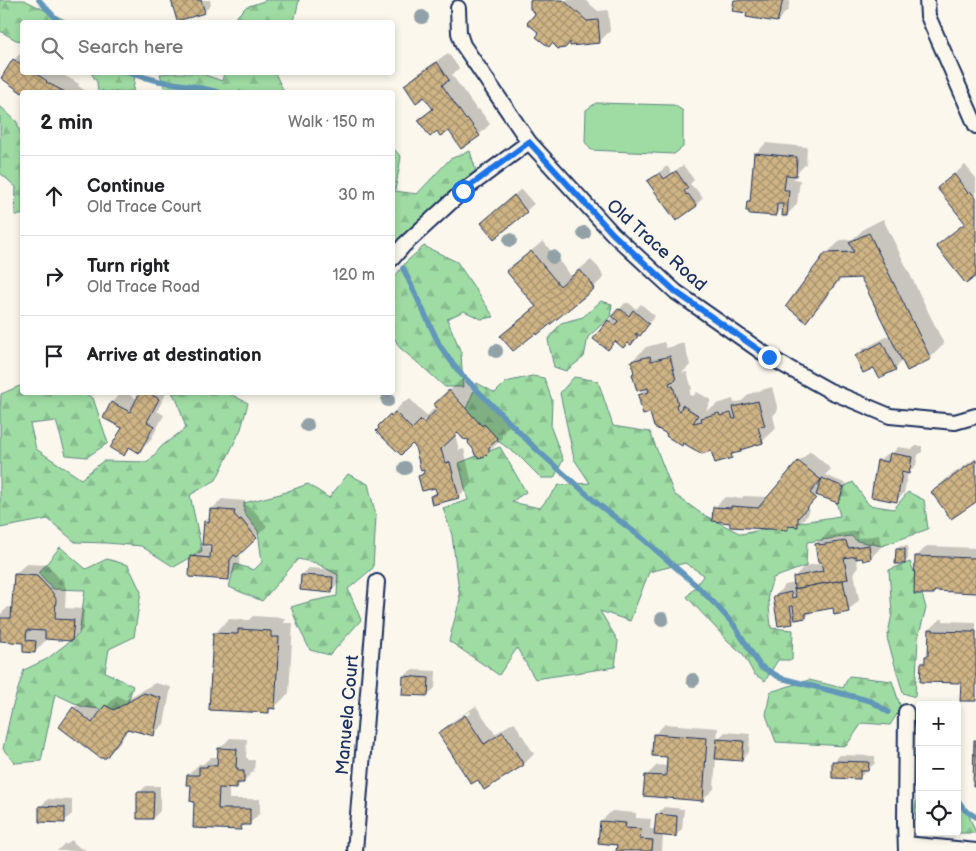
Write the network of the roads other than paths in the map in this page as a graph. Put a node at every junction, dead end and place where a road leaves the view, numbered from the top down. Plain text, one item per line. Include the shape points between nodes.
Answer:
1 (928, 0) edge
2 (458, 8) dead end
3 (976, 126) edge
4 (529, 142) junction
5 (395, 256) edge
6 (976, 416) edge
7 (377, 582) dead end
8 (906, 712) dead end
9 (906, 848) edge
10 (355, 851) edge
11 (976, 851) edge

1 - 3 street via 928,16
2 - 4 street, Old Trace Road via 463,45
4 - 5 street via 463,191
4 - 6 street, Old Trace Road via 613,234 676,292 769,357 830,391 890,416 955,422
7 - 10 street, Manuela Court
8 - 9 street
9 - 11 street

